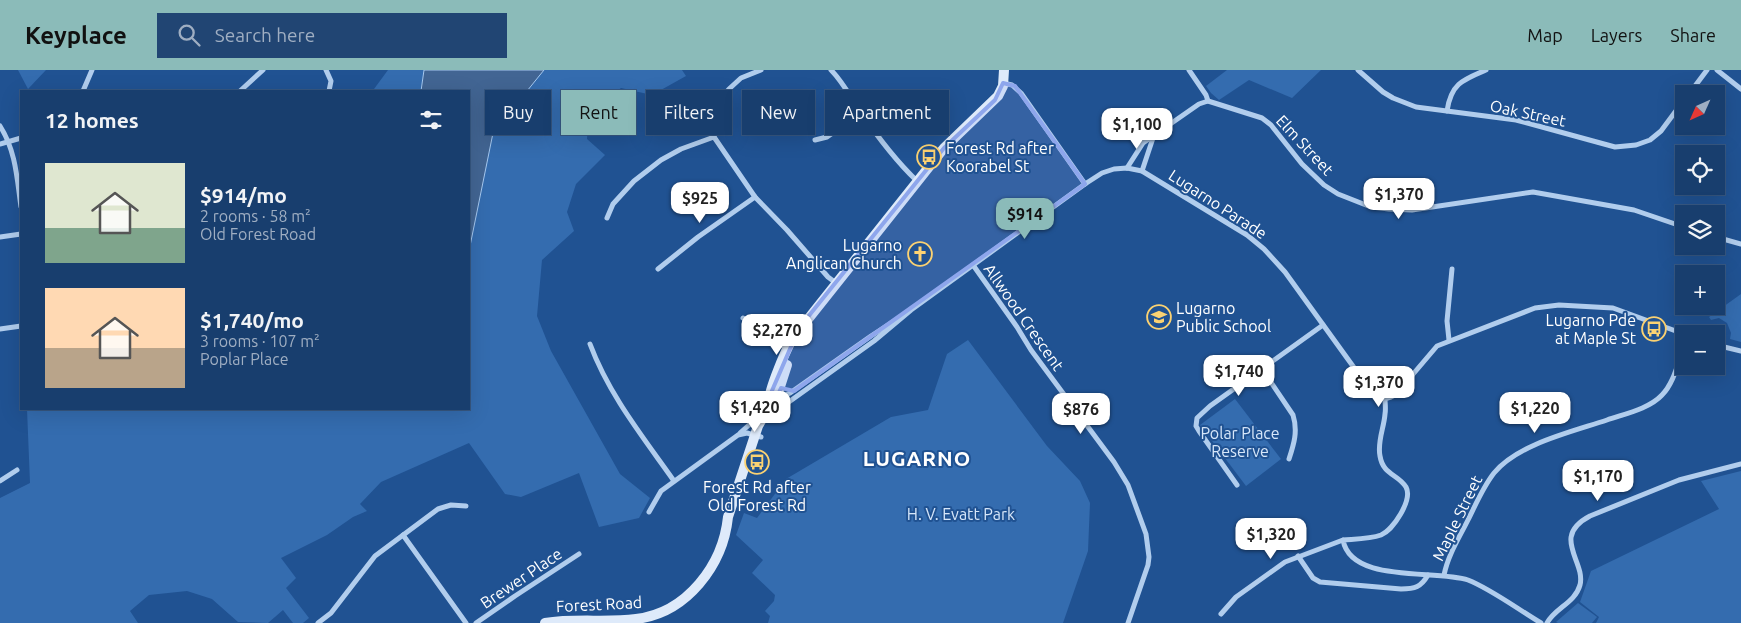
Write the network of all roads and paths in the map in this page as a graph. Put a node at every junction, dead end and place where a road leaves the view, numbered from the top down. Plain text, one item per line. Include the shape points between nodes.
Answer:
1 (92, 70) edge
2 (263, 70) edge
3 (326, 70) edge
4 (761, 70) edge
5 (831, 70) edge
6 (1004, 70) edge
7 (1188, 70) edge
8 (1358, 70) edge
9 (1486, 70) edge
10 (1707, 70) edge
11 (1717, 70) edge
12 (1003, 83) junction
13 (1696, 85) edge
14 (1741, 89) edge
15 (83, 90) edge
16 (241, 90) edge
17 (330, 90) edge
18 (846, 90) edge
19 (1208, 101) junction
20 (1446, 112) junction
21 (1675, 112) edge
22 (0, 126) edge
23 (830, 135) edge
24 (879, 135) edge
25 (714, 137) junction
26 (1153, 137) junction
27 (20, 138) edge
28 (815, 140) dead end
29 (9, 142) junction
30 (0, 144) edge
31 (1127, 168) junction
32 (1142, 171) junction
33 (917, 181) junction
34 (1084, 184) junction
35 (755, 197) junction
36 (20, 200) edge
37 (607, 218) dead end
38 (1675, 224) edge
39 (20, 234) edge
40 (0, 237) edge
41 (1725, 240) edge
42 (1741, 244) edge
43 (973, 265) junction
44 (658, 269) dead end
45 (1452, 269) dead end
46 (836, 283) junction
47 (911, 310) junction
48 (743, 318) dead end
49 (805, 323) junction
50 (1323, 325) junction
51 (20, 326) edge
52 (0, 329) edge
53 (1675, 331) edge
54 (1449, 340) junction
55 (590, 344) dead end
56 (1725, 347) edge
57 (788, 348) junction
58 (1741, 351) edge
59 (1262, 369) junction
60 (1675, 371) edge
61 (781, 384) junction
62 (794, 391) junction
63 (1385, 399) junction
64 (774, 404) junction
65 (762, 418) junction
66 (738, 435) junction
67 (758, 436) junction
68 (1289, 460) dead end
69 (1741, 464) edge
70 (17, 470) dead end
71 (0, 481) edge
72 (674, 481) junction
73 (1237, 485) dead end
74 (466, 506) dead end
75 (649, 512) dead end
76 (403, 535) junction
77 (1343, 540) junction
78 (579, 554) dead end
79 (1298, 556) junction
80 (1428, 575) junction
81 (1444, 576) junction
82 (1220, 614) dead end
83 (613, 622) edge
84 (318, 623) edge
85 (466, 623) edge
86 (476, 623) edge
87 (545, 623) edge
88 (1128, 623) edge
89 (1541, 623) edge
90 (1547, 623) edge

1 - 15 street
2 - 16 street
3 - 17 street via 331,81
4 - 25 street via 740,78 720,100
5 - 18 street
6 - 12 street, Forest Road
7 - 19 street
8 - 20 street, Oak Street via 1393,98 1416,107
9 - 20 street via 1458,84 1450,96
10 - 13 street
11 - 14 street
12 - 33 street, Forest Road via 995,100 947,144
12 - 34 street via 1019,91
19 - 26 street via 1197,105
19 - 38 street, Elm Street via 1262,118 1324,185 1371,207 1412,210 1533,192 1634,210
20 - 21 street, Oak Street via 1516,120 1623,147 1643,143 1656,135
22 - 29 street
23 - 28 street
24 - 33 street
25 - 35 street
25 - 37 street via 661,160 634,181 613,204
26 - 31 street via 1144,143
26 - 32 street
27 - 29 street
29 - 30 street
29 - 36 street
31 - 32 street, Lugarno Parade
31 - 34 street via 1107,171
32 - 50 street, Lugarno Parade via 1260,246 1285,272
33 - 46 street, Forest Road
34 - 43 street
35 - 44 street
35 - 46 street
39 - 40 street
41 - 42 street
43 - 47 street
43 - 88 street, Allwood Crescent via 1128,485 1146,534 1149,557
45 - 54 street via 1447,316
46 - 49 street, Forest Road
47 - 62 street
47 - 64 street via 784,406
48 - 57 street via 777,344
49 - 57 street, Forest Road
49 - 61 street, Forest Road
50 - 59 street
50 - 63 street, Lugarno Parade via 1377,397
51 - 52 street
53 - 54 street via 1613,308 1559,305 1528,310
54 - 63 street via 1433,348 1397,393
55 - 72 street via 615,398
56 - 58 street
57 - 64 street, Forest Road
59 - 68 street via 1295,422
59 - 73 street via 1193,421
60 - 81 street, Maple Street via 1670,384 1657,400 1532,446 1499,468 1467,520 1447,561
61 - 62 street
61 - 64 street, Forest Road
62 - 64 street
63 - 77 street via 1380,457 1387,471 1406,488 1407,501 1385,533
64 - 65 street, Forest Road
64 - 67 street, Forest Road
65 - 66 street
65 - 67 street, Forest Road
66 - 67 street
66 - 72 street
67 - 83 street, Forest Road via 734,518 698,586 685,599 654,616
69 - 90 street via 1679,480 1581,522 1573,533 1571,544 1580,574 1580,586 1574,597
70 - 71 street
72 - 75 street via 661,491
74 - 76 street via 451,505 438,509
76 - 84 street via 375,556 332,613
76 - 85 street
77 - 79 street
77 - 80 street via 1353,557 1363,564 1381,571
78 - 86 street, Brewer Place
79 - 80 street via 1313,578 1320,582 1414,589 1420,587
79 - 82 street via 1236,597
80 - 81 street
81 - 89 street via 1469,581
83 - 87 street, Forest Road via 578,620

